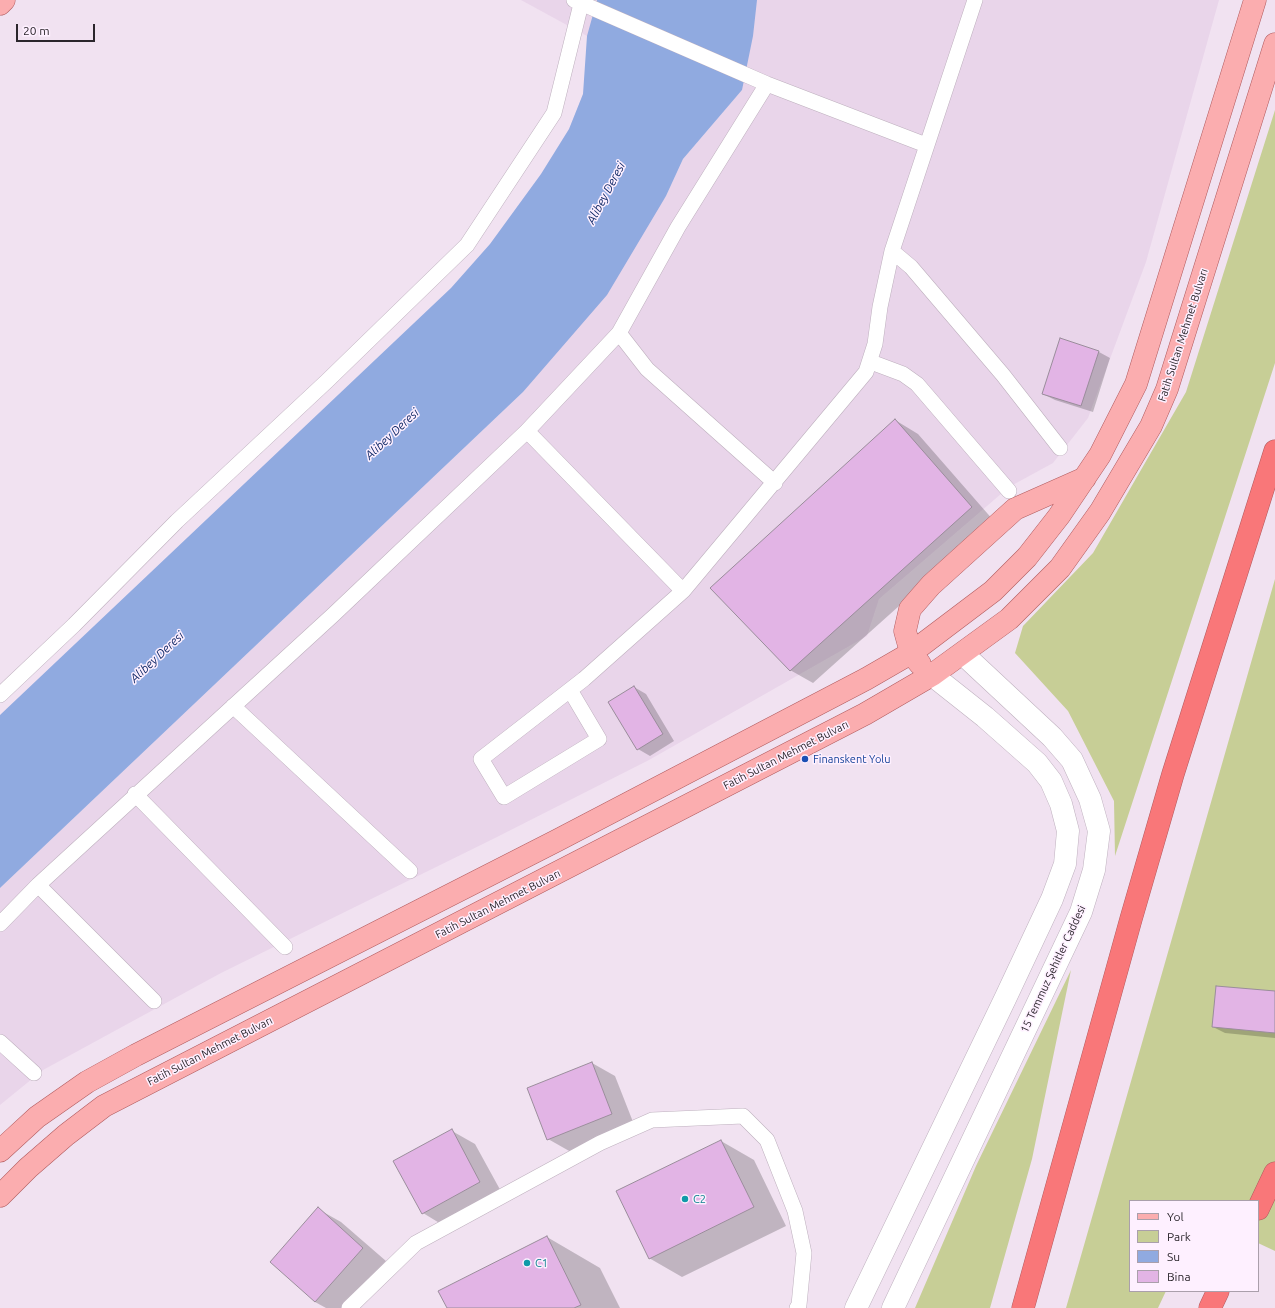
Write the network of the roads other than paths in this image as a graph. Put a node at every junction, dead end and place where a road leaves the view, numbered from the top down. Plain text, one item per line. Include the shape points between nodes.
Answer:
1 (4, 0) edge
2 (975, 0) edge
3 (1255, 0) edge
4 (578, 2) edge
5 (0, 4) edge
6 (1275, 44) edge
7 (767, 84) junction
8 (926, 145) junction
9 (892, 251) junction
10 (619, 333) junction
11 (871, 362) junction
12 (527, 431) junction
13 (1060, 448) dead end
14 (1275, 451) edge
15 (1085, 478) junction
16 (775, 483) junction
17 (1009, 491) dead end
18 (683, 591) junction
19 (942, 631) junction
20 (911, 653) junction
21 (963, 654) junction
22 (932, 675) junction
23 (570, 690) junction
24 (0, 695) edge
25 (234, 706) junction
26 (135, 794) junction
27 (410, 871) dead end
28 (38, 885) junction
29 (0, 924) edge
30 (285, 947) dead end
31 (154, 1002) dead end
32 (0, 1042) edge
33 (34, 1073) dead end
34 (0, 1151) edge
35 (1275, 1173) edge
36 (0, 1196) edge
37 (1259, 1207) edge
38 (1218, 1292) edge
39 (1023, 1306) edge
40 (349, 1308) edge
41 (797, 1308) edge
42 (856, 1308) edge
43 (893, 1308) edge
44 (1210, 1308) edge

1 - 5 main road
2 - 8 lane
3 - 15 main road via 1136,384 1115,428
4 - 7 lane
4 - 24 lane via 554,113 467,245 332,376 176,521 74,625
6 - 21 main road, Fatih Sultan Mehmet Bulvarı via 1167,389 1151,426 1104,506 1060,568 1009,618
7 - 8 lane
7 - 10 lane via 678,227
8 - 9 lane
9 - 11 lane
9 - 13 lane via 911,267 993,363
10 - 12 lane
10 - 16 lane via 647,369
11 - 16 lane via 866,372
11 - 17 lane via 903,374 917,384
12 - 18 lane
12 - 25 lane
14 - 39 highway via 1168,789
15 - 19 main road via 1060,516 1027,557 993,591
15 - 20 main road via 1015,509 930,585 910,609 905,631
16 - 18 lane
18 - 23 lane
19 - 20 main road
19 - 21 main road
20 - 22 main road
20 - 34 main road via 563,838 136,1055 87,1082 37,1117
21 - 22 main road, Fatih Sultan Mehmet Bulvarı
21 - 43 main road, 15 Temmuz Şehitler Caddesi via 1052,737 1072,760 1090,799 1099,831 1094,870 1081,912
22 - 36 main road, Fatih Sultan Mehmet Bulvarı via 858,718 104,1106 39,1159
22 - 42 main road via 985,717 1031,758 1051,781 1061,804 1068,831 1066,864 1052,899
23 - 23 lane via 481,759 504,797 599,739
25 - 26 lane
25 - 27 lane
26 - 28 lane
26 - 30 lane
28 - 29 lane
28 - 31 lane
32 - 33 lane
35 - 37 highway
38 - 44 highway
40 - 41 lane via 416,1242 600,1143 652,1120 742,1116 767,1140 795,1212 804,1253

